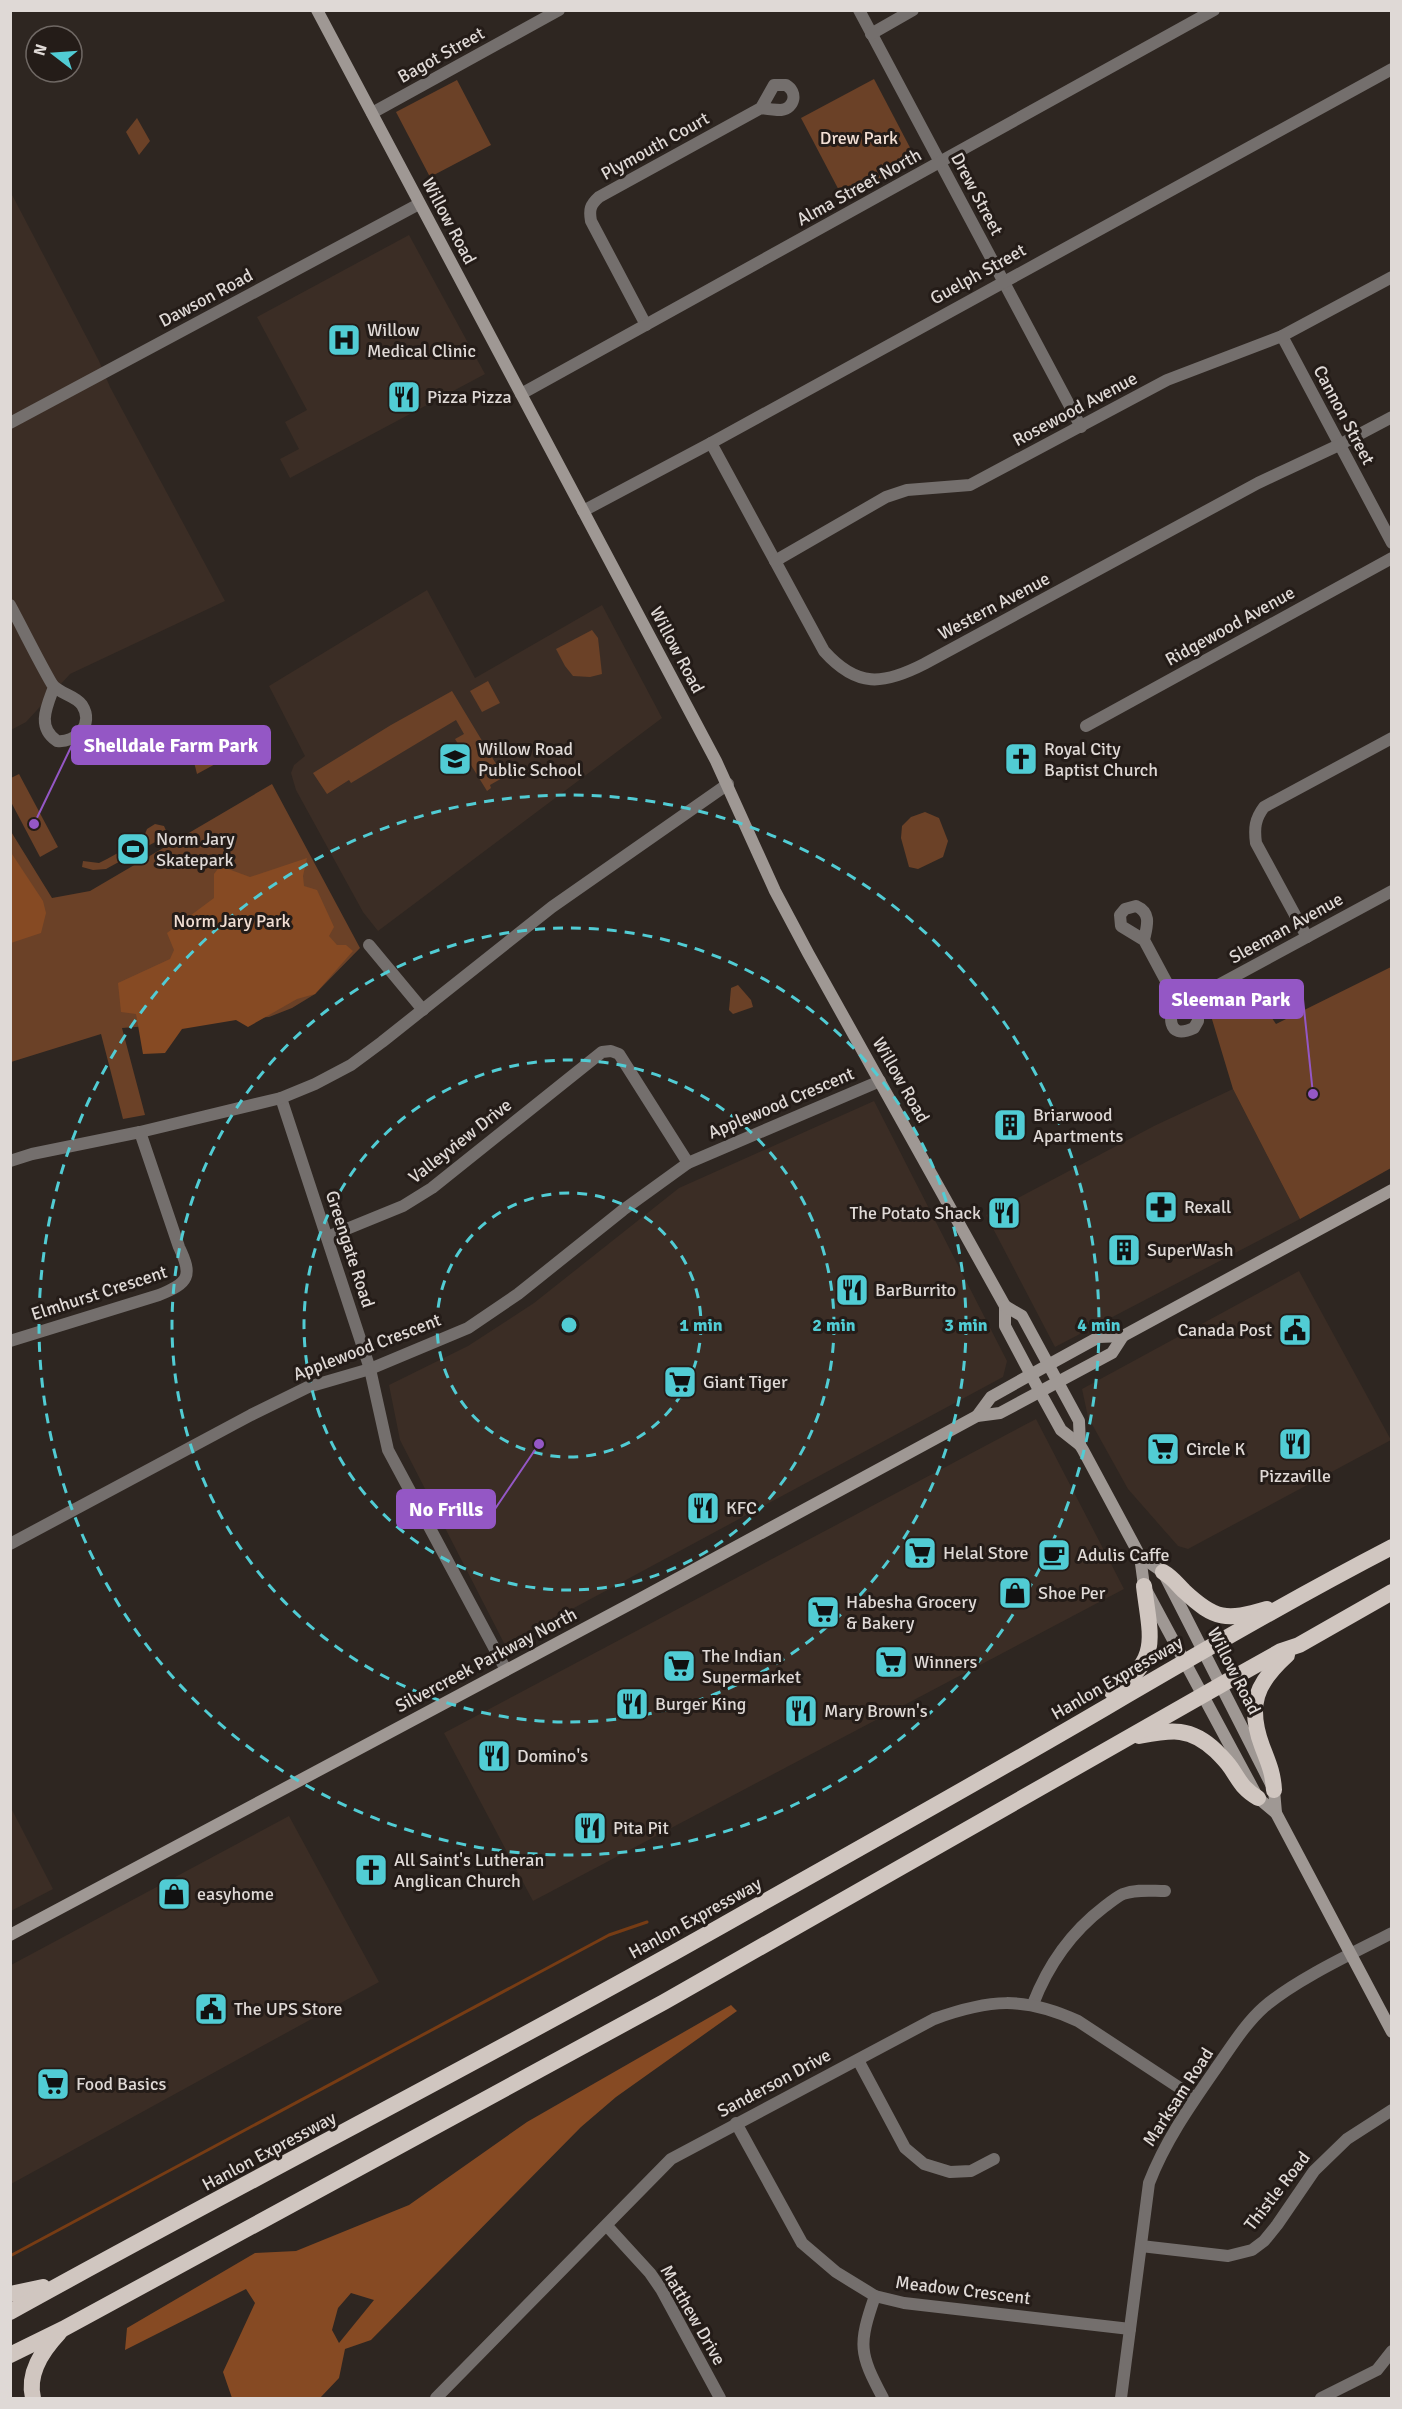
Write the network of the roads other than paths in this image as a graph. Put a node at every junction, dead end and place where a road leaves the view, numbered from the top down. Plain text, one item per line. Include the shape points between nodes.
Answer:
1 (317, 10) edge
2 (559, 10) edge
3 (859, 10) edge
4 (913, 10) edge
5 (1214, 10) edge
6 (1196, 15) edge
7 (871, 34) junction
8 (1392, 69) edge
9 (761, 108) dead end
10 (372, 113) junction
11 (940, 163) junction
12 (419, 204) junction
13 (1392, 277) edge
14 (1003, 281) junction
15 (646, 325) junction
16 (1282, 336) junction
17 (521, 394) junction
18 (1392, 417) edge
19 (10, 423) edge
20 (1081, 427) junction
21 (711, 443) junction
22 (1339, 445) junction
23 (583, 512) junction
24 (1392, 543) edge
25 (1392, 558) edge
26 (775, 561) junction
27 (10, 605) edge
28 (54, 687) junction
29 (1086, 726) dead end
30 (1392, 738) edge
31 (728, 784) junction
32 (1392, 891) edge
33 (1307, 937) junction
34 (1144, 940) dead end
35 (369, 945) dead end
36 (1174, 996) junction
37 (1198, 996) junction
38 (423, 1010) junction
39 (880, 1081) junction
40 (281, 1098) junction
41 (140, 1132) junction
42 (10, 1161) edge
43 (688, 1163) junction
44 (1392, 1190) edge
45 (327, 1237) junction
46 (1005, 1306) junction
47 (1123, 1336) junction
48 (10, 1341) edge
49 (1048, 1365) junction
50 (370, 1369) junction
51 (1031, 1374) junction
52 (1058, 1382) junction
53 (1040, 1392) junction
54 (977, 1416) junction
55 (1080, 1445) junction
56 (10, 1544) edge
57 (1392, 1547) edge
58 (1140, 1556) junction
59 (1163, 1572) junction
60 (1144, 1586) junction
61 (1392, 1592) edge
62 (1282, 1605) junction
63 (1299, 1645) junction
64 (1203, 1651) junction
65 (1185, 1661) junction
66 (506, 1670) junction
67 (1221, 1686) junction
68 (1203, 1695) junction
69 (1080, 1722) junction
70 (1126, 1738) junction
71 (1274, 1790) junction
72 (1258, 1798) junction
73 (1276, 1813) junction
74 (1165, 1891) dead end
75 (1392, 1933) edge
76 (10, 1935) edge
77 (1350, 1954) junction
78 (1033, 2004) junction
79 (1392, 2032) edge
80 (858, 2060) junction
81 (1195, 2098) junction
82 (1392, 2110) edge
83 (736, 2123) junction
84 (994, 2159) dead end
85 (607, 2226) junction
86 (1141, 2246) junction
87 (61, 2283) junction
88 (10, 2294) edge
89 (875, 2296) junction
90 (10, 2312) edge
91 (63, 2329) junction
92 (1130, 2329) junction
93 (1392, 2351) edge
94 (10, 2355) edge
95 (33, 2398) edge
96 (436, 2398) edge
97 (720, 2398) edge
98 (883, 2398) edge
99 (1121, 2398) edge
100 (1321, 2398) edge

1 - 10 main road, Willow Road
2 - 10 street, Bagot Street
3 - 7 street, Drew Street
4 - 7 street
5 - 6 street, Alma Street North
6 - 11 street, Alma Street North
7 - 11 street, Drew Street
8 - 14 street, Guelph Street
9 - 15 street, Plymouth Court via 592,203 591,221
10 - 12 main road, Willow Road
11 - 14 street, Drew Street
11 - 15 street, Alma Street North
12 - 17 main road, Willow Road
12 - 19 street, Dawson Road
13 - 16 street, Rosewood Avenue
14 - 20 street, Drew Street
14 - 21 street, Guelph Street
15 - 17 street, Alma Street North
16 - 20 street, Rosewood Avenue via 1167,381
16 - 22 street, Cannon Street
17 - 23 main road, Willow Road
18 - 22 street, Western Avenue
20 - 26 street, Rosewood Avenue via 970,485 907,490 886,497
21 - 23 street, Guelph Street
21 - 26 street, Western Avenue
22 - 24 street, Cannon Street
22 - 26 street, Western Avenue via 1258,483 899,677 884,680 856,676 835,663 824,651
23 - 31 main road, Willow Road
25 - 29 street, Ridgewood Avenue
27 - 28 street
28 - 28 street via 45,710 46,732 57,741 72,740 83,731 85,711 81,704
30 - 33 street via 1264,807 1257,817 1256,843
31 - 38 street via 552,907
31 - 39 main road, Willow Road via 775,891
32 - 33 street, Sleeman Avenue
33 - 37 street, Sleeman Avenue
34 - 36 street
35 - 38 street
36 - 37 street, Sleeman Avenue
36 - 37 street via 1170,1023 1181,1032 1194,1028 1198,1021
38 - 40 street via 351,1065
39 - 43 street, Applewood Crescent
39 - 46 main road, Willow Road
40 - 41 street
40 - 45 street, Greengate Road
41 - 42 street
41 - 48 street, Elmhurst Crescent via 187,1264 186,1276 179,1287 159,1295
43 - 45 street, Valleyview Drive via 619,1054 602,1052 432,1188 403,1206
43 - 50 street, Applewood Crescent via 468,1328
44 - 47 main road, Silvercreek Parkway North
45 - 50 street, Greengate Road
46 - 49 main road, Willow Road via 1022,1316
46 - 51 main road, Willow Road via 1005,1326
47 - 49 main road, Silvercreek Parkway North via 1099,1336
47 - 52 main road, Silvercreek Parkway North via 1112,1353
49 - 51 main road, Silvercreek Parkway North
49 - 52 main road, Willow Road
50 - 56 street, Applewood Crescent via 299,1391
50 - 66 street, Greengate Road via 388,1450
51 - 53 main road, Willow Road
51 - 54 main road, Silvercreek Parkway North via 991,1397
52 - 53 main road, Silvercreek Parkway North
52 - 55 main road, Willow Road via 1078,1421
53 - 54 main road, Silvercreek Parkway North via 1000,1413
53 - 55 main road, Willow Road via 1061,1430
54 - 66 main road, Silvercreek Parkway North
55 - 58 main road, Willow Road
57 - 62 highway, Hanlon Expressway
58 - 59 main road, Willow Road
58 - 60 main road, Willow Road
59 - 62 highway via 1211,1614 1230,1617
59 - 64 main road, Willow Road
60 - 65 main road, Willow Road
60 - 69 highway via 1150,1649 1141,1669 1093,1705
61 - 63 highway
62 - 64 highway, Hanlon Expressway
63 - 67 highway via 1281,1651
63 - 71 highway via 1270,1670 1255,1700 1255,1722 1273,1772
64 - 65 highway, Hanlon Expressway
64 - 67 main road, Willow Road
65 - 68 main road, Willow Road
65 - 69 highway, Hanlon Expressway
66 - 76 main road, Silvercreek Parkway North
67 - 68 highway
67 - 71 main road, Willow Road
68 - 70 highway
68 - 72 main road, Willow Road
69 - 87 highway, Hanlon Expressway via 544,2024
70 - 72 highway via 1166,1731 1191,1733 1205,1740 1230,1765 1245,1791
70 - 91 highway via 663,2002
71 - 73 main road, Willow Road
72 - 73 main road, Willow Road
73 - 77 main road, Willow Road
74 - 78 street via 1121,1895 1092,1917 1063,1946 1043,1978
75 - 77 street, Marksam Road
77 - 79 main road, Willow Road
77 - 81 street, Marksam Road via 1264,2007 1245,2027
78 - 80 street, Sanderson Drive via 993,2002 958,2010
78 - 81 street, Sanderson Drive via 1078,2021
80 - 83 street, Sanderson Drive
80 - 84 street via 905,2148 924,2164 950,2172 971,2170
81 - 86 street, Marksam Road via 1161,2151 1149,2183
82 - 86 street, Thistle Road via 1347,2139 1314,2171 1277,2225 1252,2250 1228,2256
83 - 85 street, Sanderson Drive via 671,2159
83 - 89 street, Meadow Crescent via 802,2243 836,2272
85 - 96 street, Sanderson Drive
85 - 97 street, Matthew Drive via 661,2289
86 - 92 street, Marksam Road
87 - 88 highway
87 - 90 highway, Hanlon Expressway
89 - 92 street, Meadow Crescent via 904,2303
89 - 98 street via 866,2323 863,2354
91 - 94 highway
91 - 95 highway via 36,2365 31,2377
92 - 99 street, Marksam Road
93 - 100 street via 1377,2370

